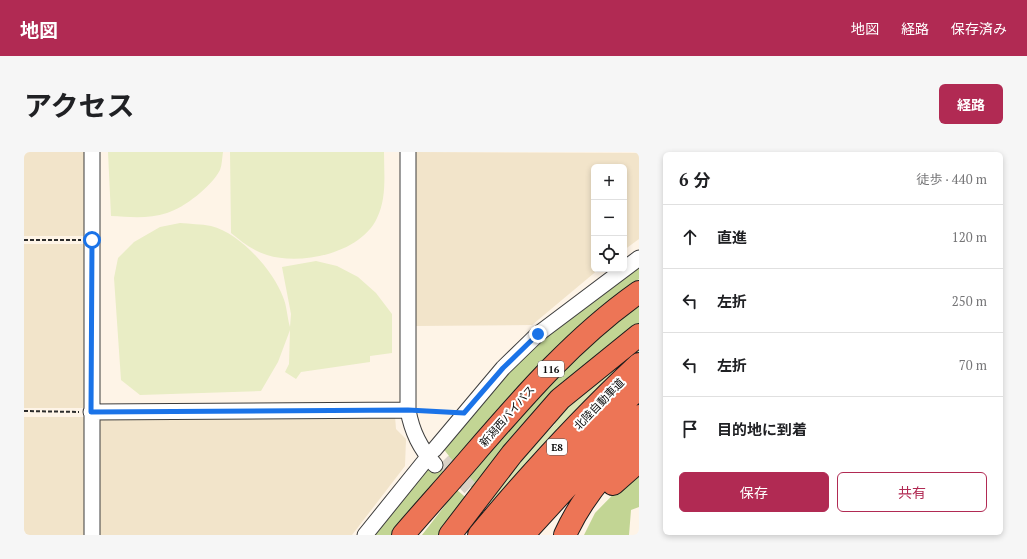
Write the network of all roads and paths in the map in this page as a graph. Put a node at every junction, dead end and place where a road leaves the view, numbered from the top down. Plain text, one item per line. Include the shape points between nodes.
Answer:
1 (92, 152) edge
2 (408, 152) edge
3 (24, 240) edge
4 (92, 240) junction
5 (639, 258) edge
6 (639, 292) edge
7 (639, 335) edge
8 (639, 364) edge
9 (639, 388) edge
10 (408, 410) junction
11 (24, 412) edge
12 (91, 412) junction
13 (464, 413) junction
14 (639, 416) edge
15 (639, 440) edge
16 (472, 456) junction
17 (435, 458) junction
18 (639, 461) edge
19 (92, 535) edge
20 (365, 535) edge
21 (403, 535) edge
22 (414, 535) edge
23 (450, 535) edge
24 (479, 535) edge
25 (500, 535) edge
26 (524, 535) edge
27 (565, 535) edge
28 (574, 535) edge

1 - 4 street
2 - 10 street
3 - 4 path
4 - 12 street
5 - 13 street via 538,334 503,368
6 - 16 highway, 新潟西バイパス / 116 via 577,343 544,375
7 - 23 highway via 560,399 512,454
8 - 24 highway, 北陸自動車道 / E8 via 531,474
9 - 25 highway, 北陸自動車道 / E8 via 591,433
10 - 12 street
10 - 13 path
10 - 17 street via 412,429
11 - 12 path
12 - 19 street
13 - 17 street
14 - 26 highway via 599,452
15 - 27 highway via 596,482
16 - 21 highway, 新潟西バイパス / 116
16 - 22 highway
17 - 20 street
18 - 28 highway via 614,482 593,506

